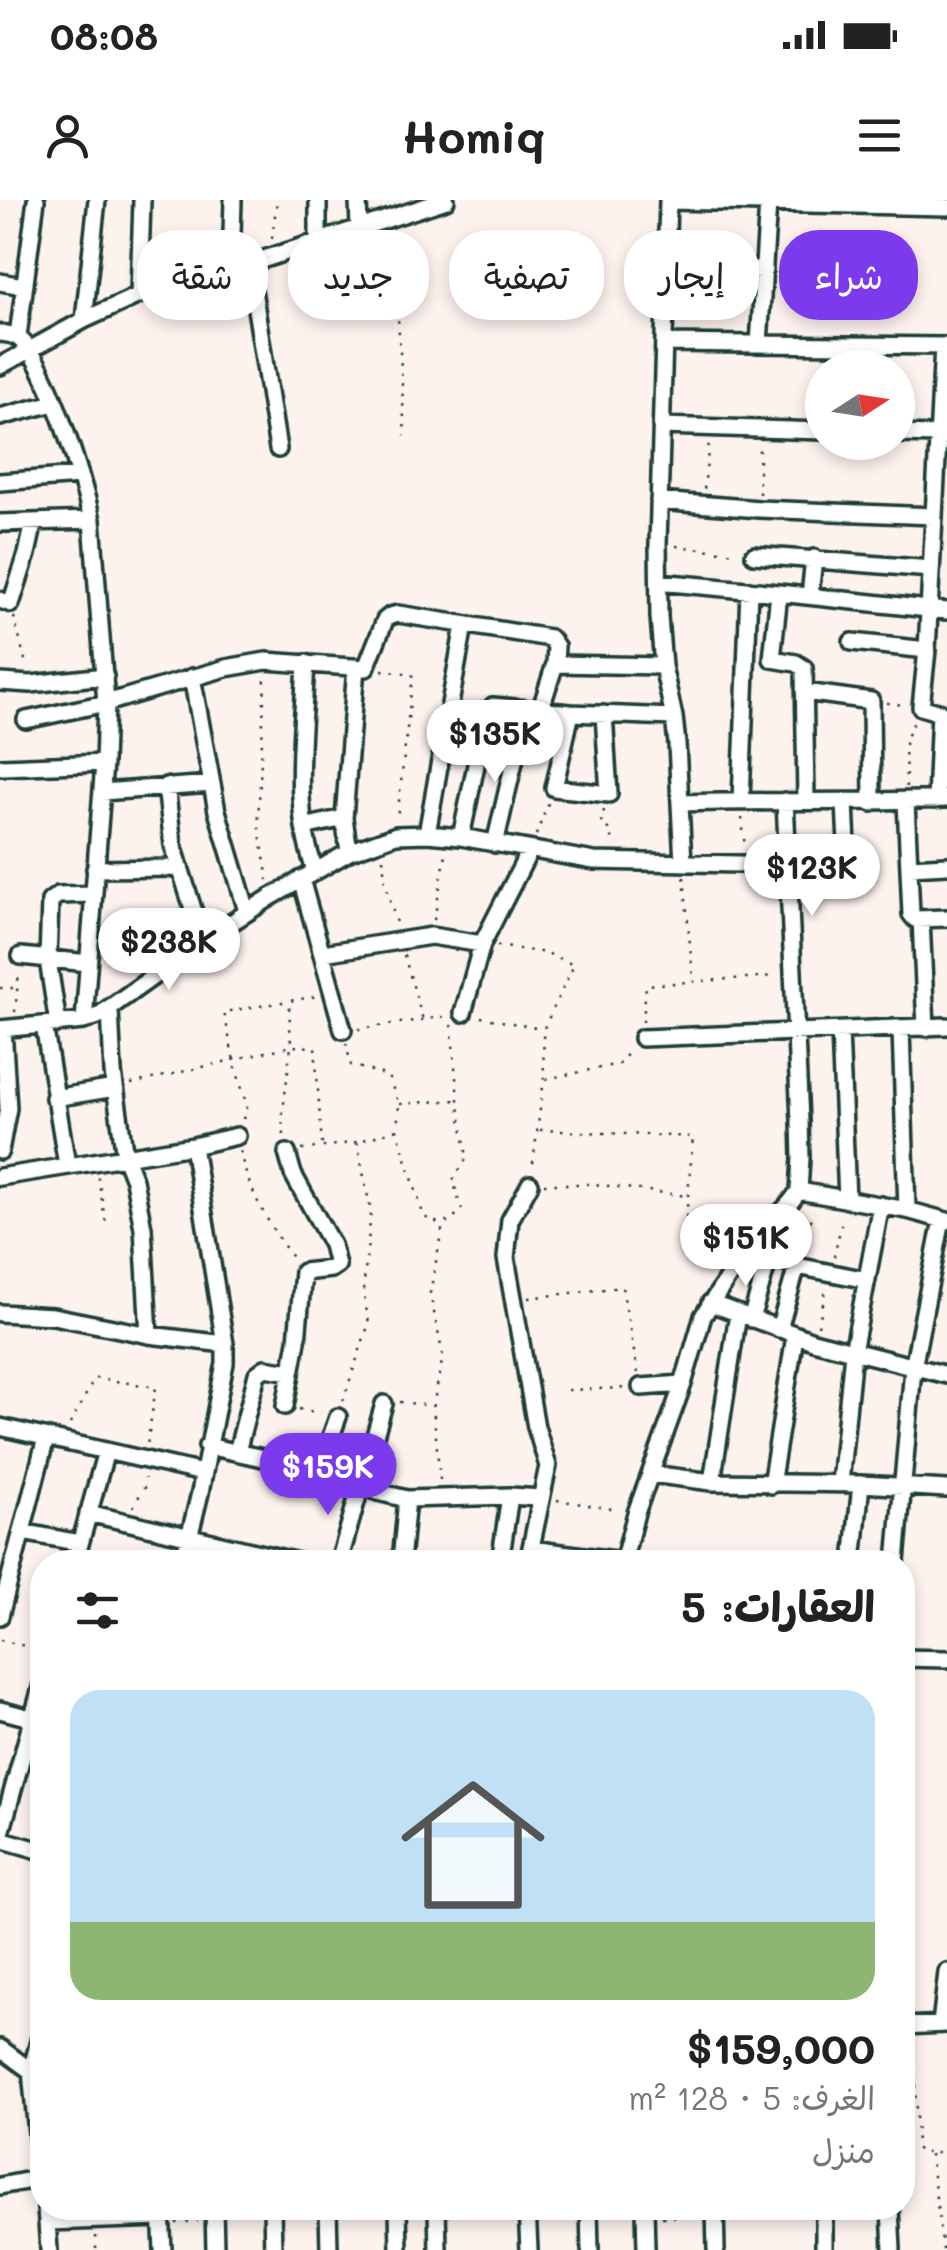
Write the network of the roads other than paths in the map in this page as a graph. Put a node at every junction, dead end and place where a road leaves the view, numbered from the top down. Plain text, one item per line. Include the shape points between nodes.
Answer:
1 (36, 200) edge
2 (97, 200) edge
3 (142, 200) edge
4 (234, 200) edge
5 (318, 200) edge
6 (358, 200) edge
7 (446, 200) edge
8 (668, 200) edge
9 (768, 203) junction
10 (947, 206) edge
11 (359, 228) junction
12 (141, 230) edge
13 (233, 230) edge
14 (318, 230) edge
15 (353, 230) edge
16 (667, 230) edge
17 (759, 270) edge
18 (764, 270) junction
19 (0, 282) edge
20 (23, 286) junction
21 (137, 296) edge
22 (84, 320) junction
23 (258, 320) edge
24 (665, 320) edge
25 (0, 333) edge
26 (18, 336) junction
27 (664, 344) junction
28 (759, 344) junction
29 (945, 346) edge
30 (30, 351) junction
31 (0, 366) edge
32 (54, 402) junction
33 (0, 417) edge
34 (661, 426) junction
35 (805, 431) edge
36 (915, 434) edge
37 (938, 435) junction
38 (278, 450) dead end
39 (79, 476) junction
40 (0, 482) edge
41 (659, 501) junction
42 (934, 516) junction
43 (92, 520) junction
44 (34, 522) junction
45 (0, 523) edge
46 (754, 554) road end
47 (814, 558) junction
48 (931, 570) junction
49 (658, 582) junction
50 (749, 590) junction
51 (780, 593) junction
52 (810, 596) junction
53 (5, 602) edge
54 (929, 610) junction
55 (947, 612) edge
56 (464, 625) junction
57 (852, 642) dead end
58 (927, 650) junction
59 (746, 655) junction
60 (772, 659) junction
61 (306, 663) junction
62 (555, 664) junction
63 (664, 666) junction
64 (361, 668) junction
65 (105, 676) junction
66 (192, 677) junction
67 (0, 682) edge
68 (805, 692) junction
69 (106, 703) junction
70 (533, 710) junction
71 (571, 713) junction
72 (604, 714) junction
73 (943, 714) edge
74 (674, 717) junction
75 (26, 720) dead end
76 (104, 763) junction
77 (2, 766) edge
78 (212, 784) junction
79 (166, 786) junction
80 (102, 792) junction
81 (941, 799) edge
82 (785, 800) junction
83 (741, 801) junction
84 (806, 801) junction
85 (845, 802) junction
86 (906, 802) junction
87 (681, 803) junction
88 (872, 803) junction
89 (344, 818) junction
90 (304, 827) junction
91 (428, 834) junction
92 (455, 836) junction
93 (495, 844) junction
94 (530, 850) junction
95 (349, 852) junction
96 (683, 863) junction
97 (788, 865) junction
98 (947, 865) edge
99 (909, 866) junction
100 (179, 868) junction
101 (95, 869) junction
102 (308, 875) junction
103 (849, 888) dead end
104 (93, 894) junction
105 (247, 911) junction
106 (947, 918) edge
107 (921, 919) junction
108 (202, 941) junction
109 (482, 944) junction
110 (322, 953) junction
111 (21, 956) dead end
112 (48, 960) junction
113 (88, 963) junction
114 (110, 1009) junction
115 (463, 1013) road end
116 (84, 1021) junction
117 (51, 1025) junction
118 (947, 1026) edge
119 (6, 1028) edge
120 (926, 1028) junction
121 (902, 1029) junction
122 (343, 1030) road end
123 (840, 1031) junction
124 (795, 1033) junction
125 (642, 1038) road end
126 (115, 1088) junction
127 (54, 1098) junction
128 (237, 1136) road end
129 (193, 1146) junction
130 (0, 1151) edge
131 (287, 1152) road end
132 (125, 1157) junction
133 (67, 1165) junction
134 (0, 1177) edge
135 (530, 1184) road end
136 (799, 1190) junction
137 (847, 1200) junction
138 (881, 1205) junction
139 (908, 1210) junction
140 (944, 1221) edge
141 (745, 1250) junction
142 (769, 1258) junction
143 (797, 1266) junction
144 (867, 1280) junction
145 (710, 1302) junction
146 (0, 1314) edge
147 (745, 1317) junction
148 (779, 1329) junction
149 (149, 1335) junction
150 (795, 1336) junction
151 (226, 1344) junction
152 (853, 1352) junction
153 (913, 1368) junction
154 (292, 1372) junction
155 (947, 1375) edge
156 (683, 1384) junction
157 (641, 1387) road end
158 (384, 1404) road end
159 (285, 1406) road end
160 (338, 1417) road end
161 (0, 1427) edge
162 (53, 1439) junction
163 (207, 1446) junction
164 (106, 1450) junction
165 (237, 1452) junction
166 (320, 1470) junction
167 (202, 1473) junction
168 (651, 1474) junction
169 (712, 1482) junction
170 (840, 1483) junction
171 (771, 1484) junction
172 (861, 1484) junction
173 (360, 1485) junction
174 (902, 1486) junction
175 (947, 1489) edge
176 (510, 1496) junction
177 (541, 1498) junction
178 (407, 1499) junction
179 (88, 1513) junction
180 (22, 1532) junction
181 (190, 1536) junction
182 (80, 1544) junction
183 (78, 1550) edge
184 (186, 1550) edge
185 (248, 1550) edge
186 (342, 1550) edge
187 (402, 1550) edge
188 (502, 1550) edge
189 (531, 1550) edge
190 (628, 1550) edge
191 (854, 1550) edge
192 (897, 1550) edge
193 (0, 1616) edge
194 (915, 1658) edge
195 (947, 1659) edge
196 (0, 1710) edge
197 (30, 1712) edge
198 (30, 1751) edge
199 (8, 1777) edge
200 (0, 1838) edge
201 (30, 1848) edge
202 (947, 1972) edge
203 (944, 2024) edge
204 (915, 2026) edge
205 (0, 2048) edge
206 (30, 2067) edge
207 (30, 2180) edge
208 (0, 2186) edge
209 (46, 2220) edge
210 (161, 2220) edge
211 (214, 2220) edge
212 (272, 2220) edge
213 (328, 2220) edge
214 (398, 2220) edge
215 (438, 2220) edge
216 (528, 2220) edge
217 (589, 2220) edge
218 (646, 2220) edge
219 (715, 2220) edge
220 (824, 2220) edge
221 (891, 2220) edge
222 (49, 2250) edge
223 (163, 2250) edge
224 (215, 2250) edge
225 (273, 2250) edge
226 (329, 2250) edge
227 (399, 2250) edge
228 (438, 2250) edge
229 (530, 2250) edge
230 (590, 2250) edge
231 (646, 2250) edge
232 (716, 2250) edge
233 (824, 2250) edge
234 (892, 2250) edge

1 - 20 street
2 - 22 street
3 - 12 street
4 - 13 street
5 - 14 street
6 - 11 street
7 - 11 street
8 - 9 street
8 - 16 street
9 - 10 street
9 - 18 street
11 - 15 street
17 - 18 street
18 - 28 street
19 - 20 street
20 - 26 street
21 - 22 street
22 - 30 street
23 - 38 street
24 - 27 street
25 - 26 street
26 - 30 street
27 - 28 street
27 - 34 street
28 - 29 street
29 - 37 street
30 - 31 street
30 - 32 street
32 - 33 street
32 - 39 street
34 - 35 street
34 - 41 street
36 - 37 street
37 - 42 street
39 - 40 street
39 - 43 street
41 - 42 street
41 - 49 street
42 - 48 street
43 - 44 street
43 - 65 street
44 - 45 street
44 - 53 street
46 - 47 street
47 - 48 street
47 - 52 street
48 - 54 street
49 - 50 street
49 - 63 street
50 - 51 street
50 - 59 street
51 - 52 street
51 - 60 street
52 - 54 street
54 - 55 street
54 - 58 street
56 - 62 street via 550,638
56 - 64 street via 390,616
56 - 91 street
57 - 58 street
58 - 73 street via 921,707
59 - 60 street
59 - 83 street
60 - 68 street via 801,664
61 - 64 street
61 - 66 street via 266,661
61 - 90 street
62 - 63 street
62 - 70 street
63 - 74 street
64 - 89 street
65 - 67 street
65 - 69 street
66 - 69 street
66 - 78 street
68 - 84 street
68 - 88 street via 871,701
69 - 75 street
69 - 76 street
70 - 71 street
70 - 92 street via 488,711
70 - 93 street
71 - 72 street
71 - 72 street via 554,788 608,794
72 - 74 street
73 - 81 street
74 - 87 street
76 - 77 street
76 - 80 street
78 - 79 street
78 - 105 street
79 - 80 street
79 - 100 street
80 - 101 street
81 - 86 street
82 - 83 street
82 - 84 street
82 - 97 street
83 - 87 street
84 - 85 street
85 - 88 street
85 - 103 street
86 - 88 street
86 - 99 street
87 - 96 street
89 - 90 street
89 - 95 street
90 - 102 street
91 - 92 street
91 - 95 street via 387,837
92 - 93 street
93 - 94 street
94 - 96 street via 580,860
94 - 109 street
95 - 102 street
96 - 97 street
97 - 124 street
98 - 99 street
99 - 107 street via 911,914
100 - 101 street
100 - 108 street
101 - 104 street
102 - 105 street
102 - 110 street
104 - 112 street via 52,897
104 - 113 street
105 - 108 street
106 - 107 street
107 - 120 street
108 - 114 street
109 - 110 street via 431,936
109 - 115 street
110 - 122 street
111 - 112 street
112 - 113 street
112 - 117 street
113 - 116 street
114 - 116 street
114 - 126 street
116 - 117 street
117 - 119 street
117 - 127 street
118 - 120 street
119 - 130 street via 8,1108
120 - 121 street
121 - 123 street
121 - 139 street
123 - 124 street
123 - 137 street
124 - 125 street
124 - 136 street
126 - 127 street
126 - 132 street
127 - 133 street
128 - 129 street
129 - 132 street
129 - 151 street
131 - 154 street via 337,1259 335,1268 303,1272
132 - 133 street
132 - 149 street via 143,1228
133 - 134 street
135 - 177 street via 510,1220 506,1258 547,1459
136 - 137 street
136 - 141 street
137 - 138 street
138 - 139 street
138 - 144 street
139 - 140 street
140 - 153 street
141 - 142 street
141 - 145 street
142 - 143 street
142 - 147 street
143 - 144 street
143 - 148 street
144 - 152 street
145 - 147 street
145 - 156 street
146 - 149 street via 54,1316
147 - 148 street
147 - 169 street
148 - 150 street
149 - 151 street
150 - 152 street
150 - 171 street
151 - 163 street
152 - 153 street
152 - 170 street
153 - 155 street
153 - 174 street
154 - 159 street
154 - 165 street via 265,1368 256,1374
156 - 157 street
156 - 168 street
158 - 173 street
160 - 166 street
161 - 162 street
162 - 164 street
162 - 180 street
163 - 165 street
163 - 167 street
164 - 167 street
164 - 179 street
165 - 166 street
166 - 173 street
167 - 181 street
168 - 169 street
168 - 190 street
169 - 171 street
170 - 171 street
170 - 172 street
172 - 174 street
172 - 191 street
173 - 178 street
173 - 186 street
174 - 175 street
174 - 192 street
176 - 177 street
176 - 178 street
176 - 188 street
177 - 189 street
178 - 187 street
179 - 181 street
179 - 182 street
180 - 182 street
180 - 193 street
181 - 184 street
181 - 185 street
182 - 183 street
194 - 195 street
196 - 197 street
198 - 199 street
199 - 200 street
200 - 201 street
202 - 203 street
203 - 204 street
205 - 206 street
207 - 208 street
209 - 222 street
210 - 223 street
211 - 224 street
212 - 225 street
213 - 226 street
214 - 227 street
215 - 228 street
216 - 229 street
217 - 230 street
218 - 231 street
219 - 232 street
220 - 233 street
221 - 234 street

